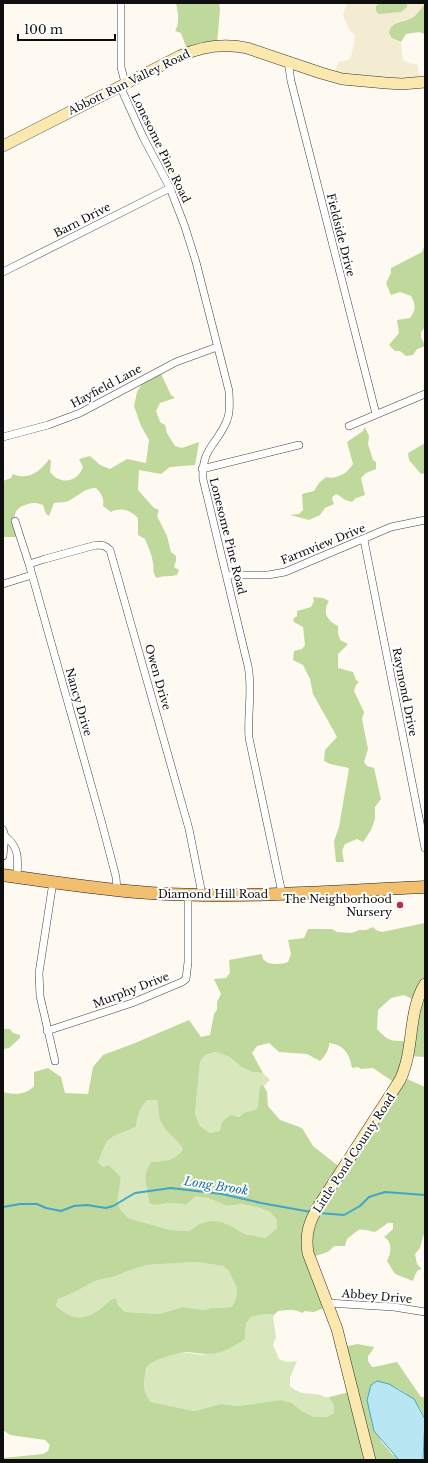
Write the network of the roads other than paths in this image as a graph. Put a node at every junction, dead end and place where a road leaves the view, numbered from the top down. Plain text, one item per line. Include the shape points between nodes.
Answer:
1 (121, 3) edge
2 (288, 61) junction
3 (425, 82) edge
4 (122, 84) junction
5 (3, 146) edge
6 (170, 188) junction
7 (3, 272) edge
8 (217, 346) junction
9 (425, 394) edge
10 (376, 414) junction
11 (349, 426) dead end
12 (3, 437) edge
13 (299, 445) dead end
14 (202, 469) junction
15 (425, 520) edge
16 (15, 521) dead end
17 (364, 540) junction
18 (29, 564) junction
19 (226, 575) junction
20 (32, 576) junction
21 (3, 584) edge
22 (4, 833) edge
23 (425, 848) edge
24 (3, 856) edge
25 (3, 875) edge
26 (17, 877) junction
27 (53, 882) junction
28 (425, 887) edge
29 (117, 891) junction
30 (282, 893) junction
31 (188, 894) junction
32 (202, 894) junction
33 (425, 984) edge
34 (48, 1031) junction
35 (55, 1061) dead end
36 (327, 1302) junction
37 (425, 1312) edge
38 (370, 1460) edge

1 - 4 street, Lonesome Pine Road
2 - 3 street, Abbott Run Valley Road via 326,75 356,81 402,84
2 - 4 street, Abbott Run Valley Road via 235,46 209,47 180,56
2 - 10 street, Fieldside Drive
4 - 5 street, Abbott Run Valley Road
4 - 6 street, Lonesome Pine Road via 143,136
6 - 7 street, Barn Drive
6 - 8 street, Lonesome Pine Road via 187,234
8 - 12 street, Hayfield Lane via 176,362 66,420
8 - 14 street, Lonesome Pine Road via 228,391 229,412 228,420 207,454
9 - 10 street
10 - 11 street
13 - 14 street
14 - 19 street, Lonesome Pine Road via 202,479
15 - 17 street, Farmview Drive via 391,527
16 - 18 street, Nancy Drive
17 - 19 street, Farmview Drive via 285,572 268,575
17 - 23 street, Raymond Drive
18 - 20 street, Nancy Drive
18 - 32 street, Owen Drive via 96,544 107,546 110,550 189,829
19 - 30 street, Lonesome Pine Road via 250,678 248,726 251,753
20 - 21 street
20 - 29 street, Nancy Drive via 102,820
22 - 24 street
22 - 26 street via 18,855
25 - 26 main road, Diamond Hill Road
26 - 27 main road, Diamond Hill Road
27 - 29 main road, Diamond Hill Road
27 - 34 street via 39,973 40,996
28 - 30 main road, Diamond Hill Road
29 - 31 main road, Diamond Hill Road
30 - 32 main road, Diamond Hill Road
31 - 32 main road, Diamond Hill Road
31 - 34 street, Murphy Drive via 186,979 132,1003
33 - 36 street, Little Pond County Road via 415,1005 407,1063 400,1080 308,1226 308,1253
34 - 35 street
36 - 37 street, Abbey Drive
36 - 38 street, Little Pond County Road via 337,1329

